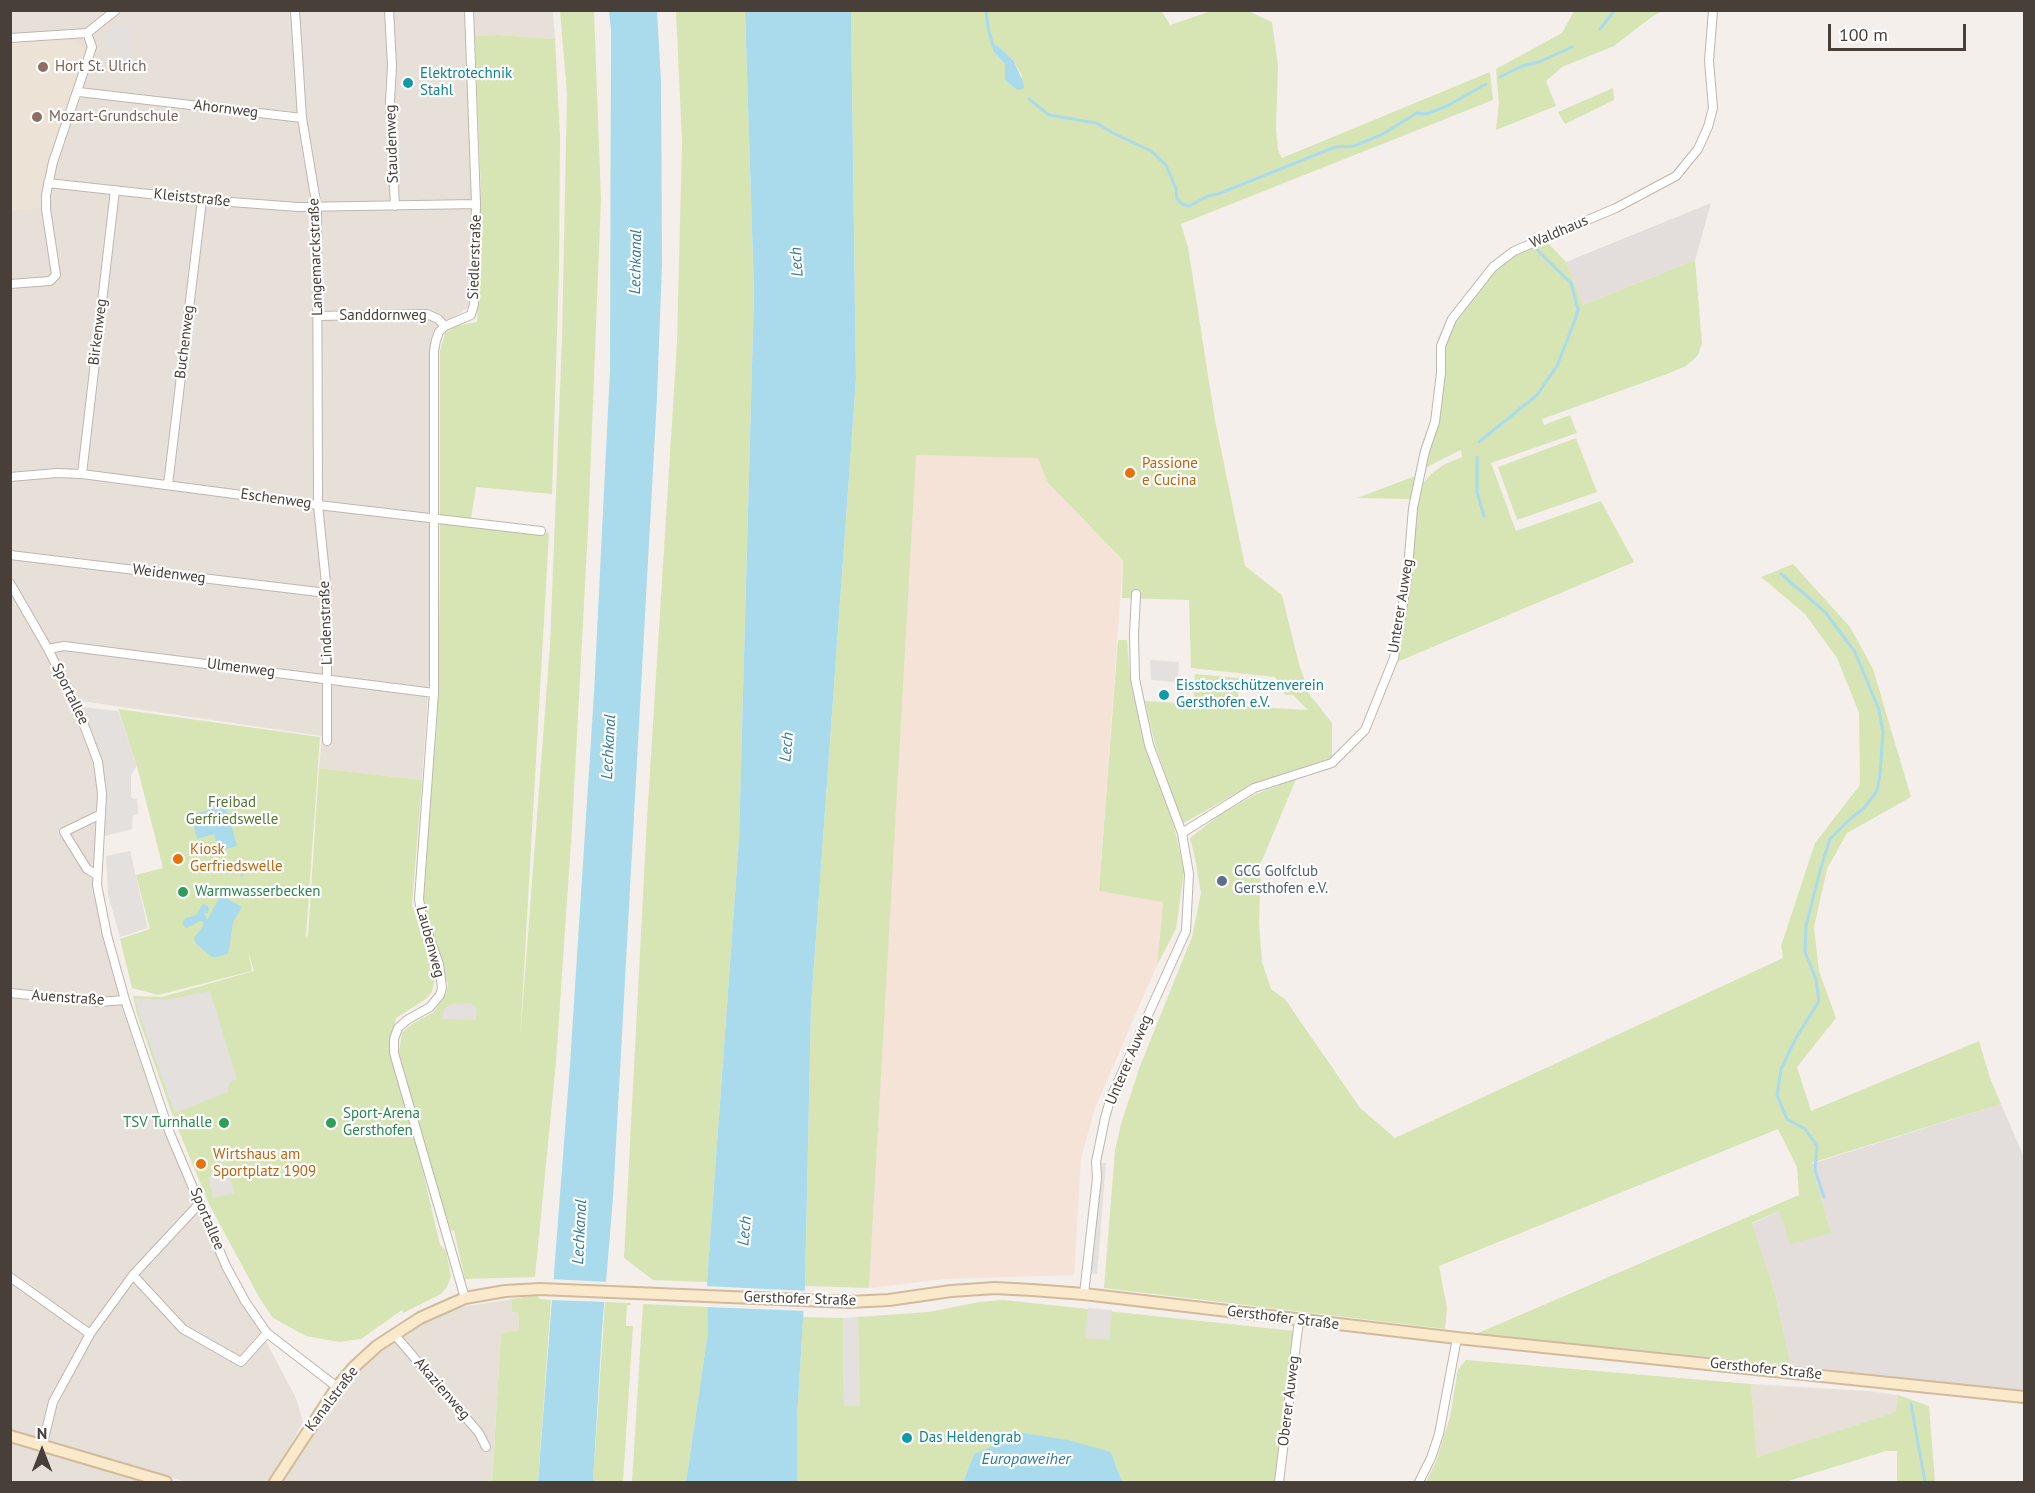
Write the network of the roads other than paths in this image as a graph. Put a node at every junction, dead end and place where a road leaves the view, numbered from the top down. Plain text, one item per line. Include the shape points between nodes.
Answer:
1 (116, 10) edge
2 (295, 10) edge
3 (389, 10) edge
4 (469, 10) edge
5 (1713, 10) edge
6 (87, 33) junction
7 (10, 38) edge
8 (79, 92) junction
9 (302, 118) junction
10 (48, 183) junction
11 (115, 189) junction
12 (202, 200) junction
13 (476, 204) junction
14 (394, 206) junction
15 (317, 208) junction
16 (10, 284) edge
17 (318, 316) junction
18 (445, 326) junction
19 (82, 474) junction
20 (10, 477) edge
21 (1420, 480) joint
22 (168, 485) junction
23 (318, 505) junction
24 (435, 519) junction
25 (541, 531) dead end
26 (10, 555) edge
27 (10, 583) edge
28 (327, 593) junction
29 (1136, 594) dead end
30 (48, 649) junction
31 (328, 679) junction
32 (434, 693) junction
33 (327, 741) dead end
34 (101, 814) junction
35 (1182, 833) junction
36 (96, 875) junction
37 (10, 993) edge
38 (124, 1000) junction
39 (200, 1203) junction
40 (133, 1275) junction
41 (10, 1277) edge
42 (540, 1289) joint
43 (1084, 1294) junction
44 (465, 1298) junction
45 (1299, 1320) junction
46 (267, 1333) junction
47 (90, 1334) junction
48 (394, 1334) junction
49 (1457, 1338) junction
50 (337, 1387) junction
51 (2025, 1397) edge
52 (10, 1436) edge
53 (42, 1447) junction
54 (486, 1447) dead end
55 (166, 1482) edge
56 (275, 1482) edge
57 (1279, 1482) edge
58 (1419, 1482) edge

1 - 6 street
2 - 9 street, Langemarckstraße
3 - 14 street, Staudenweg
4 - 13 street, Siedlerstraße
5 - 21 street, Waldhaus via 1708,61 1713,108 1698,149 1676,176 1616,208 1514,251 1493,267 1472,292 1452,319 1441,346 1435,422
6 - 7 street
6 - 8 street via 92,47
8 - 9 street, Ahornweg
8 - 10 street
9 - 15 street, Langemarckstraße
10 - 11 street, Kleiststraße
10 - 16 street via 46,209 56,275 50,281
11 - 12 street, Kleiststraße
11 - 19 street, Birkenweg
12 - 15 street, Kleiststraße
12 - 22 street, Buchenweg
13 - 14 street, Kleiststraße
13 - 18 street, Siedlerstraße via 473,310
14 - 15 street, Kleiststraße
15 - 17 street, Langemarckstraße
17 - 18 street, Sanddornweg via 427,314
17 - 23 street, Langemarckstraße
18 - 24 street via 436,340 435,351
19 - 20 street, Eschenweg via 57,472
19 - 22 street, Eschenweg
21 - 35 street, Unterer Auweg via 1394,658 1365,730 1332,763 1254,788
22 - 23 street, Eschenweg
23 - 24 street, Eschenweg
23 - 28 street, Lindenstraße
24 - 25 street, Eschenweg
24 - 32 street, Laubenweg
26 - 28 street, Weidenweg
27 - 30 street, Sportallee
28 - 31 street, Lindenstraße
29 - 35 street, Unterer Auweg via 1135,679 1149,745
30 - 31 street, Ulmenweg via 64,646
30 - 34 street, Sportallee via 88,731 98,762
31 - 32 street, Ulmenweg
31 - 33 street, Lindenstraße
32 - 44 street, Laubenweg via 419,899 439,964 442,988 430,1007 398,1028 394,1053
34 - 36 street, Sportallee
34 - 36 street via 64,832 87,869
35 - 43 street, Unterer Auweg via 1189,874 1186,931 1105,1118 1096,1162
36 - 38 street, Sportallee
37 - 38 street, Auenstraße via 99,1002
38 - 39 street, Sportallee via 166,1124
39 - 40 street
39 - 46 street, Sportallee via 226,1266
40 - 46 street via 183,1329 242,1362
40 - 47 street
41 - 47 street
42 - 43 main road, Gersthofer Straße via 835,1302 995,1288
42 - 44 main road, Kanalstraße
43 - 45 main road, Gersthofer Straße
44 - 48 main road, Kanalstraße
45 - 49 main road, Gersthofer Straße
45 - 57 street, Oberer Auweg
46 - 50 street, Sportallee
47 - 53 street via 53,1402
48 - 50 main road, Kanalstraße via 353,1368
48 - 54 street, Akazienweg via 479,1433
49 - 51 main road, Gersthofer Straße
49 - 58 street via 1439,1434
50 - 56 main road, Kanalstraße
52 - 53 main road
53 - 55 main road

